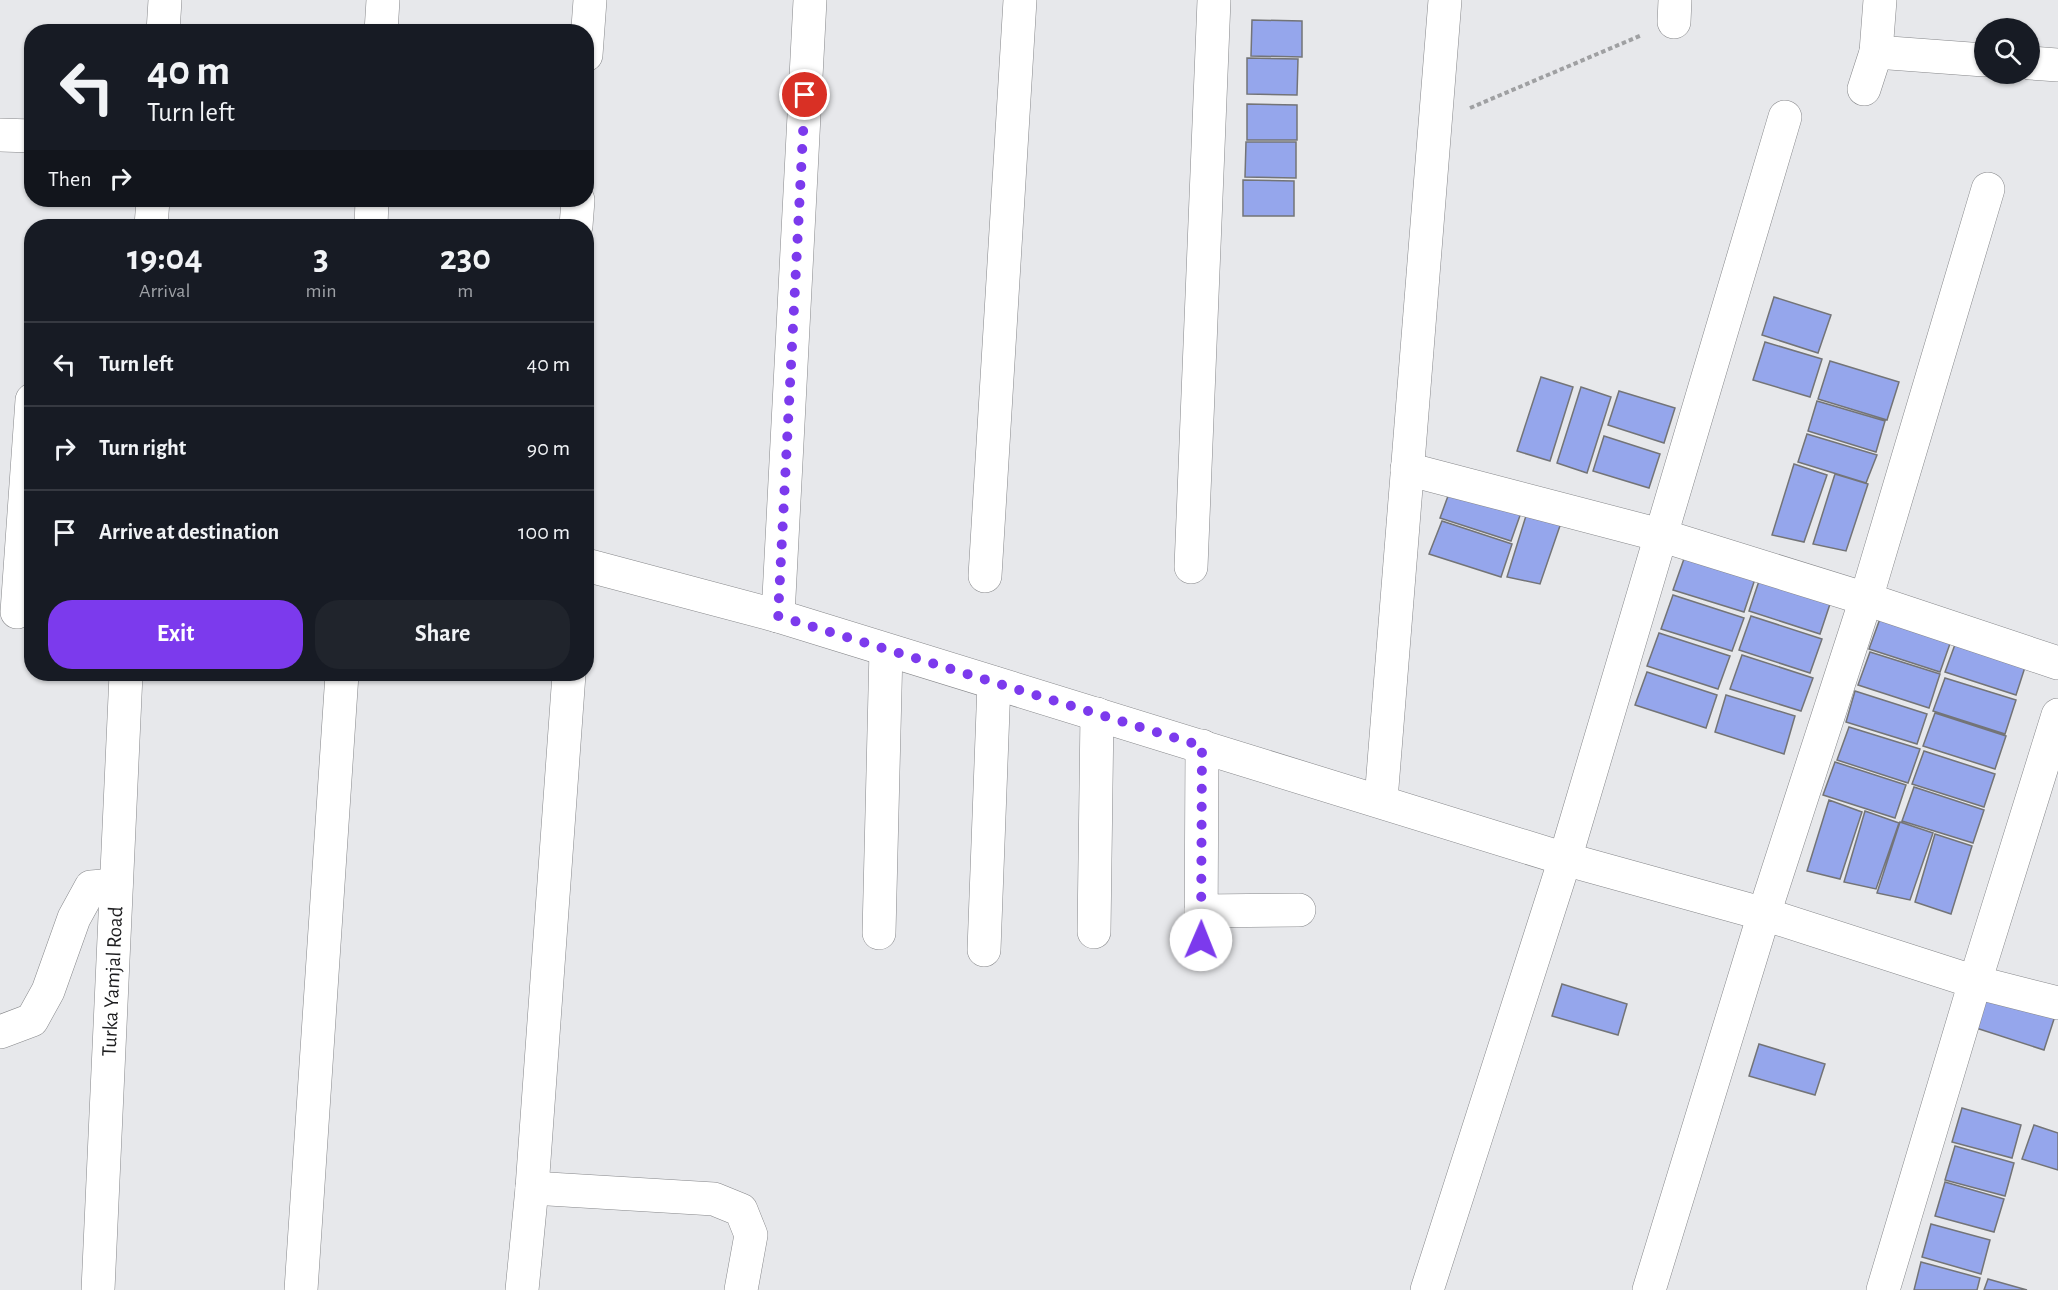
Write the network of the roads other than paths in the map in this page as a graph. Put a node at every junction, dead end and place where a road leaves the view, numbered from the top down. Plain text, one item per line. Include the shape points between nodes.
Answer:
1 (165, 0) edge
2 (383, 0) edge
3 (590, 0) edge
4 (810, 0) edge
5 (1020, 0) edge
6 (1214, 0) edge
7 (1445, 0) edge
8 (1880, 0) edge
9 (164, 24) edge
10 (382, 24) edge
11 (588, 24) edge
12 (1876, 52) junction
13 (1974, 59) edge
14 (2040, 64) edge
15 (2058, 65) edge
16 (1864, 89) dead end
17 (1785, 117) dead end
18 (0, 135) edge
19 (24, 136) edge
20 (1988, 189) dead end
21 (24, 452) edge
22 (1407, 469) junction
23 (19, 485) edge
24 (1660, 535) junction
25 (594, 567) edge
26 (1191, 567) dead end
27 (985, 576) dead end
28 (1866, 599) junction
29 (17, 612) dead end
30 (778, 616) junction
31 (886, 650) junction
32 (2058, 663) edge
33 (126, 681) edge
34 (342, 681) edge
35 (568, 681) edge
36 (994, 683) junction
37 (1097, 714) junction
38 (2058, 715) edge
39 (1202, 746) junction
40 (1381, 800) junction
41 (1565, 859) junction
42 (116, 885) junction
43 (1299, 910) dead end
44 (1764, 914) junction
45 (1094, 932) dead end
46 (879, 933) dead end
47 (984, 950) dead end
48 (1975, 982) junction
49 (2058, 1003) edge
50 (0, 1032) edge
51 (532, 1188) junction
52 (98, 1290) edge
53 (301, 1290) edge
54 (522, 1290) edge
55 (741, 1290) edge
56 (1427, 1290) edge
57 (1649, 1290) edge
58 (1883, 1290) edge

1 - 9 street
2 - 10 street
3 - 11 street
4 - 30 street
5 - 27 street
6 - 26 street
7 - 22 street
8 - 12 street
12 - 13 street
12 - 16 street
14 - 15 street
17 - 24 street
18 - 19 street
20 - 28 street
21 - 23 street
22 - 24 street
22 - 40 street
23 - 29 street
24 - 28 street
24 - 41 street
25 - 30 street
28 - 32 street
28 - 44 street
30 - 31 street
31 - 36 street
31 - 46 street
33 - 42 street, Turka Yamjal Road
34 - 53 street
35 - 51 street
36 - 37 street
36 - 47 street
37 - 39 street
37 - 45 street
38 - 48 street
39 - 40 street
39 - 43 street via 1201,926
40 - 41 street
41 - 44 street
41 - 56 street
42 - 50 street via 91,887 32,1020
42 - 52 street, Turka Yamjal Road
44 - 48 street
44 - 57 street
48 - 49 street
48 - 58 street
51 - 54 street
51 - 55 street via 714,1199 741,1210 751,1235

